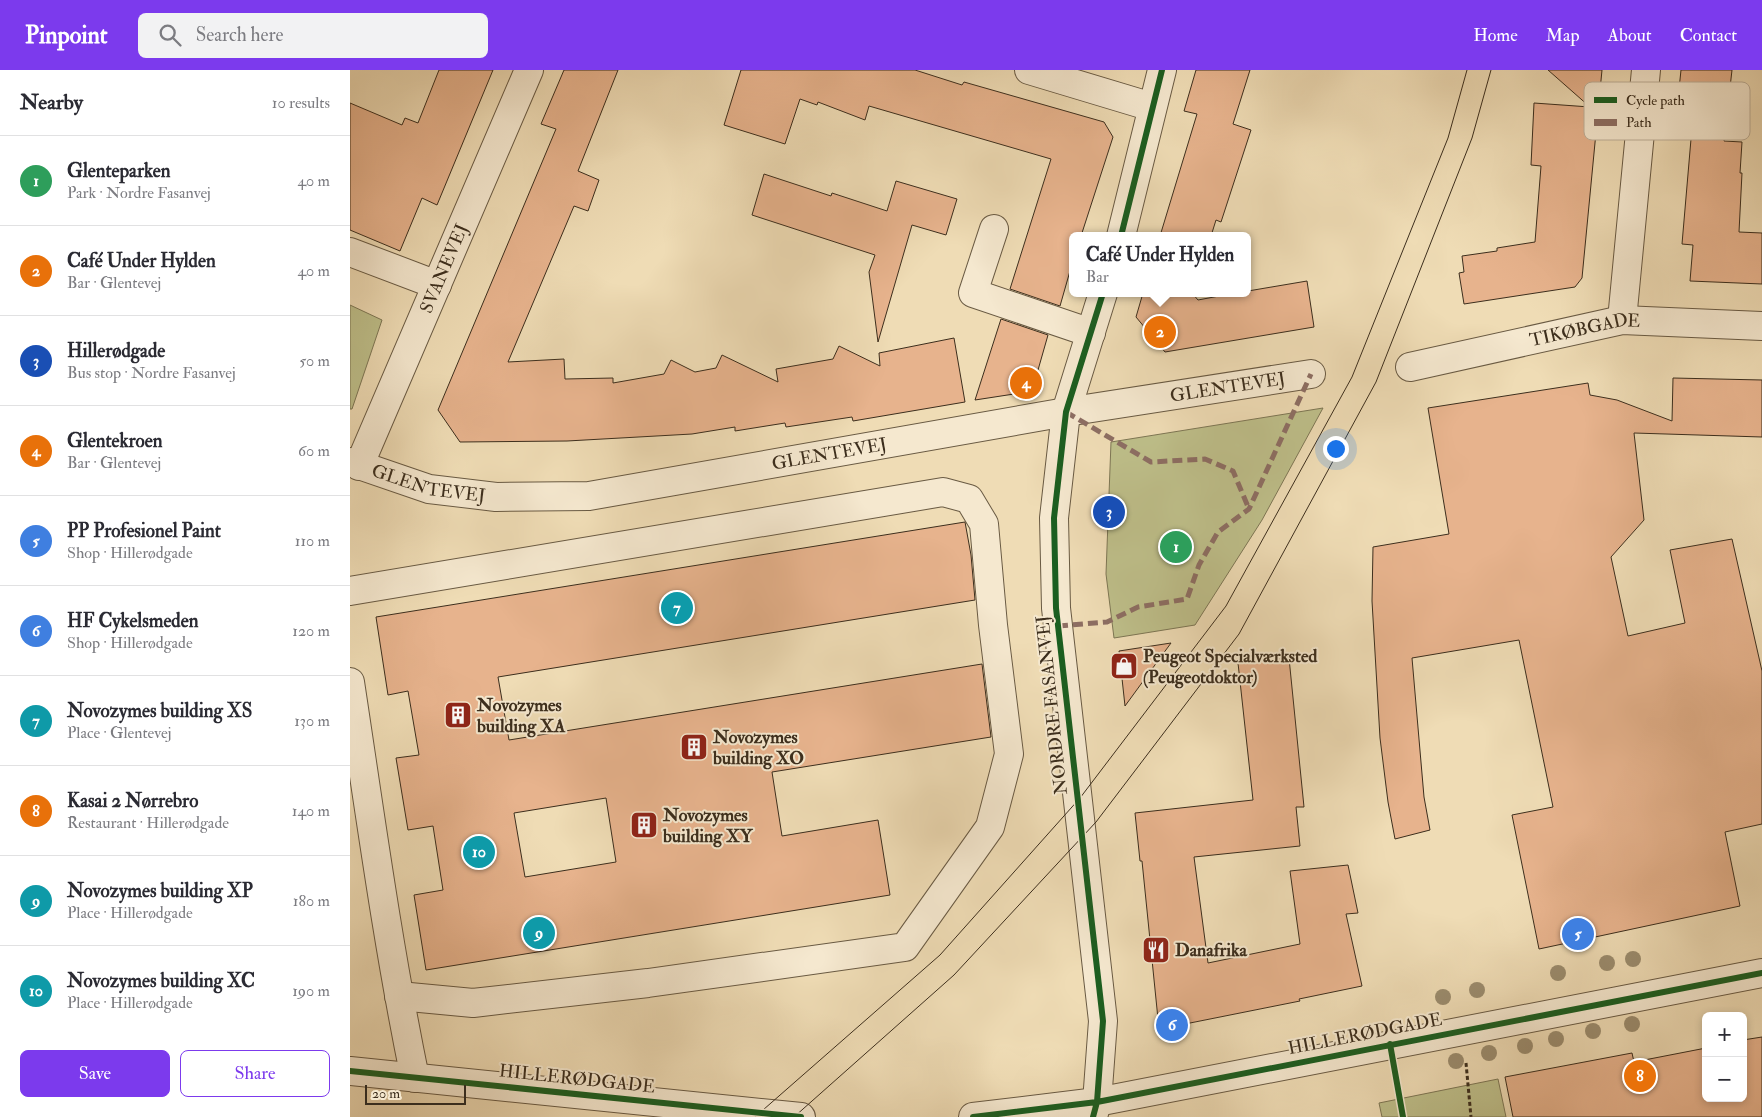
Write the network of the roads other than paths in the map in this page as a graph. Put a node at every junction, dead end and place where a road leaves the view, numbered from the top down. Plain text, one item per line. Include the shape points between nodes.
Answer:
1 (529, 70) edge
2 (1029, 70) edge
3 (1162, 70) edge
4 (1152, 106) junction
5 (1639, 140) edge
6 (994, 229) dead end
7 (1122, 232) edge
8 (350, 252) edge
9 (437, 285) junction
10 (1102, 297) edge
11 (1622, 320) junction
12 (1762, 326) edge
13 (1091, 333) junction
14 (1410, 367) dead end
15 (1311, 374) dead end
16 (1066, 412) junction
17 (355, 464) edge
18 (350, 591) edge
19 (350, 682) edge
20 (1762, 973) edge
21 (399, 996) junction
22 (350, 1071) edge
23 (415, 1078) junction
24 (1095, 1110) edge
25 (800, 1117) edge
26 (973, 1117) edge

1 - 9 street, SVANEVEJ
2 - 4 street
3 - 4 street
4 - 7 street
5 - 11 street
6 - 13 street via 973,293
8 - 9 street
9 - 17 street, SVANEVEJ
10 - 13 street, NORDRE FASANVEJ
11 - 12 street, TIKØBGADE
11 - 14 street, TIKØBGADE
13 - 16 street, NORDRE FASANVEJ
15 - 16 street, GLENTEVEJ
16 - 17 street, GLENTEVEJ via 589,496 496,497 429,489
16 - 24 street, NORDRE FASANVEJ via 1054,518 1056,608 1103,1021
18 - 21 street via 943,492 969,500 984,524 1009,754 990,827 905,947 473,1003
19 - 21 street
20 - 24 street, HILLERØDGADE via 1463,1030
21 - 23 street
22 - 23 street, HILLERØDGADE
23 - 25 street, HILLERØDGADE
24 - 26 street, HILLERØDGADE

